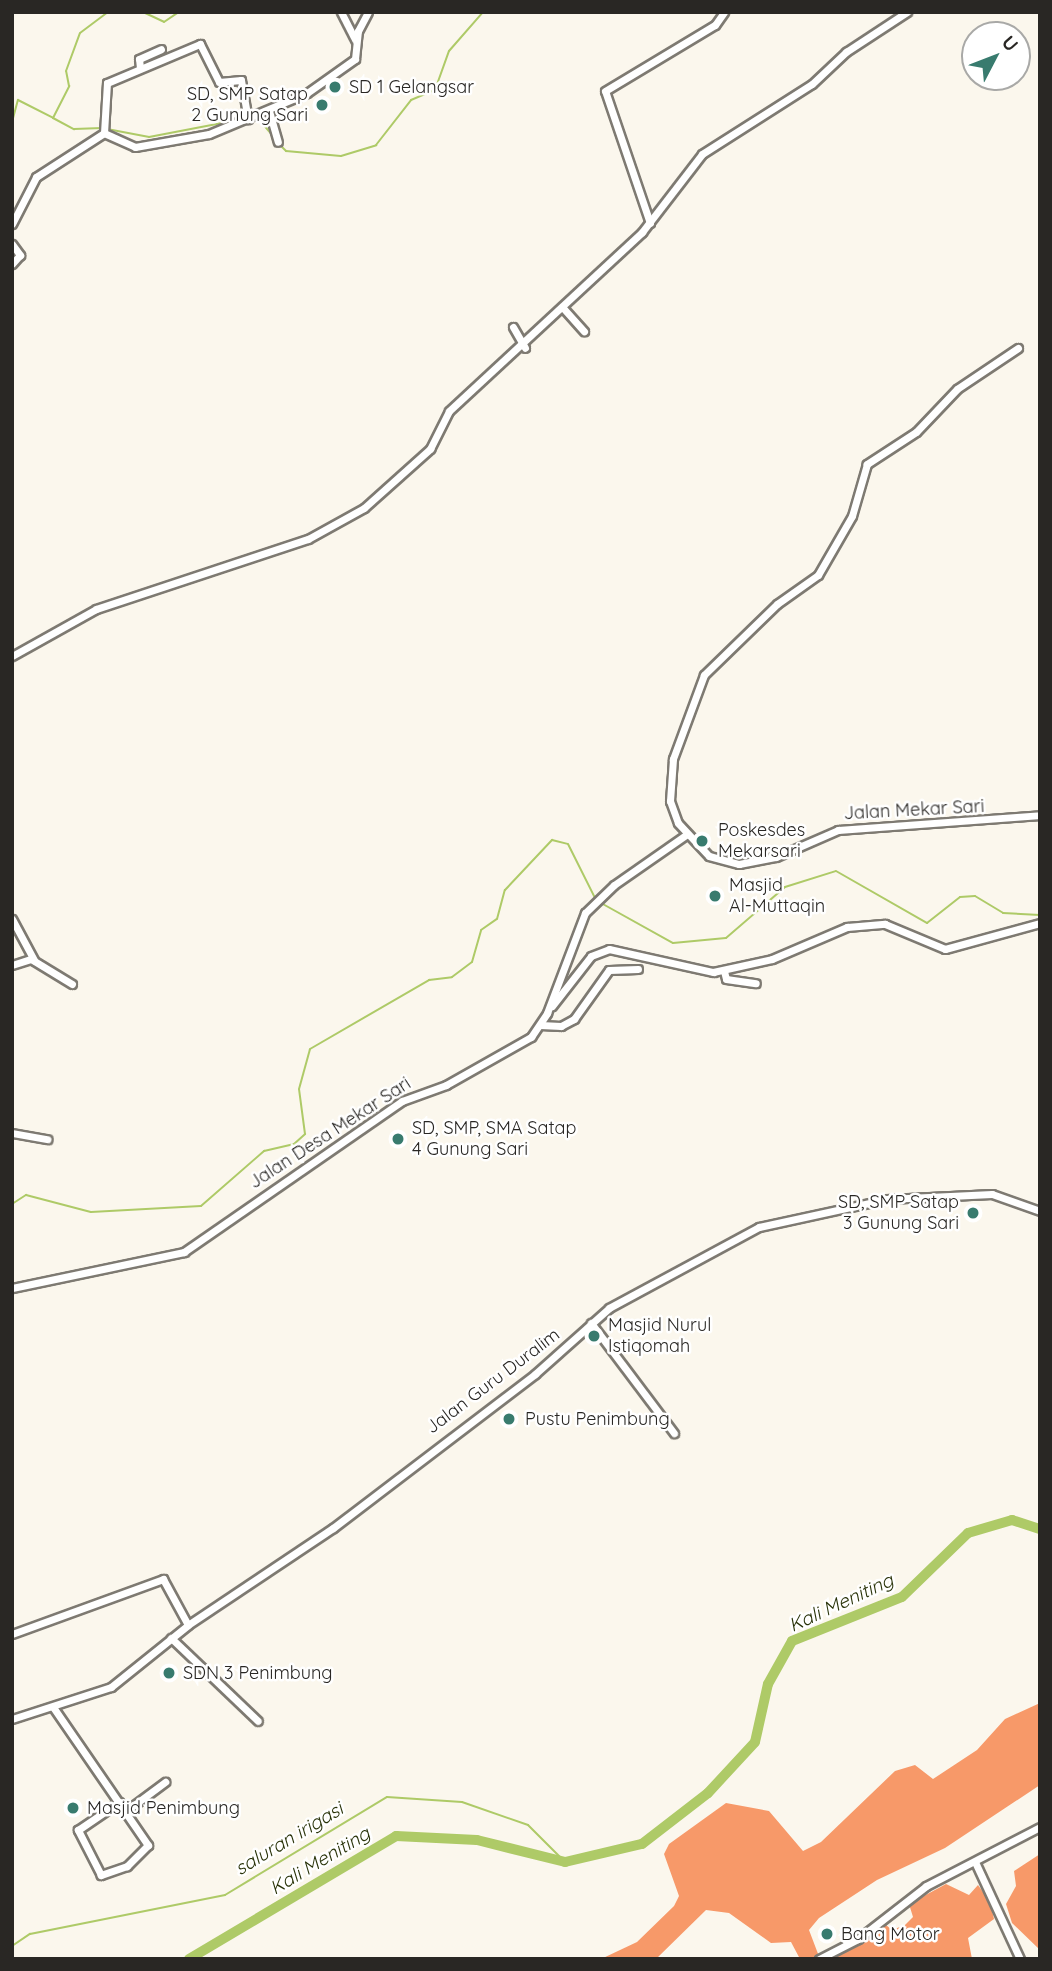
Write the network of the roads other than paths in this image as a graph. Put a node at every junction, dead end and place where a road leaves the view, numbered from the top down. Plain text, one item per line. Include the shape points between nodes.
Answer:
1 (341, 12) edge
2 (368, 12) edge
3 (723, 12) edge
4 (907, 12) edge
5 (355, 41) junction
6 (161, 49) dead end
7 (140, 68) junction
8 (265, 112) junction
9 (249, 116) junction
10 (104, 126) junction
11 (278, 142) dead end
12 (650, 223) junction
13 (12, 224) edge
14 (12, 244) edge
15 (12, 264) edge
16 (564, 309) junction
17 (513, 327) dead end
18 (584, 331) dead end
19 (525, 348) junction
20 (1018, 348) dead end
21 (12, 656) edge
22 (1040, 815) edge
23 (687, 834) junction
24 (12, 919) edge
25 (1040, 923) edge
26 (34, 960) junction
27 (12, 965) edge
28 (638, 969) dead end
29 (724, 971) junction
30 (756, 983) dead end
31 (72, 984) dead end
32 (547, 1013) junction
33 (540, 1025) junction
34 (12, 1133) edge
35 (47, 1139) dead end
36 (1040, 1211) edge
37 (12, 1288) edge
38 (591, 1323) junction
39 (674, 1433) dead end
40 (188, 1625) junction
41 (12, 1634) edge
42 (171, 1638) junction
43 (53, 1707) junction
44 (12, 1719) edge
45 (258, 1721) dead end
46 (165, 1782) dead end
47 (118, 1802) junction
48 (126, 1811) junction
49 (1040, 1827) edge
50 (975, 1862) junction
51 (818, 1959) edge
52 (1020, 1959) edge

1 - 5 street
2 - 5 street
3 - 12 street via 715,25 605,91
4 - 12 street via 846,52 812,84 706,150
5 - 8 street via 355,59
6 - 7 street via 139,59
7 - 9 street via 201,44 219,82 240,80
7 - 10 street via 104,86
8 - 9 street
8 - 11 street
9 - 10 street via 209,134 135,147
10 - 13 street via 36,177
12 - 16 street
14 - 15 street via 20,253
16 - 18 street
16 - 19 street
17 - 19 street
19 - 21 street via 452,408 430,449 346,520 103,606
20 - 23 street, Jalan Mekar Sari via 957,389 911,436 867,464 852,516 818,575 777,604 700,680 670,773 672,813
22 - 23 street, Jalan Mekar Sari via 838,830 776,857 739,864 709,856
23 - 32 street, Jalan Desa Mekar Sari via 591,906
24 - 26 street
25 - 29 street via 945,949 885,924 848,927
26 - 27 street
26 - 31 street
28 - 33 street via 611,968 574,1018 561,1026
29 - 30 street via 726,979
29 - 32 street via 692,971 631,952 599,951
32 - 33 street, Jalan Desa Mekar Sari
33 - 37 street, Jalan Desa Mekar Sari via 451,1082 402,1101 190,1249
34 - 35 street
36 - 38 street, Jalan Guru Duralim via 992,1194 865,1200 784,1217 697,1258
38 - 39 street
38 - 40 street, Jalan Guru Duralim via 542,1368 333,1528
40 - 41 street via 163,1579
40 - 42 street, Jalan Guru Duralim
42 - 43 street, Jalan Guru Duralim via 105,1691
42 - 45 street
43 - 44 street, Jalan Guru Duralim
43 - 47 street
46 - 48 street
47 - 48 street
47 - 48 street via 78,1830 101,1875 122,1869 148,1848
49 - 50 street
50 - 51 street via 907,1898 858,1939
50 - 52 street

